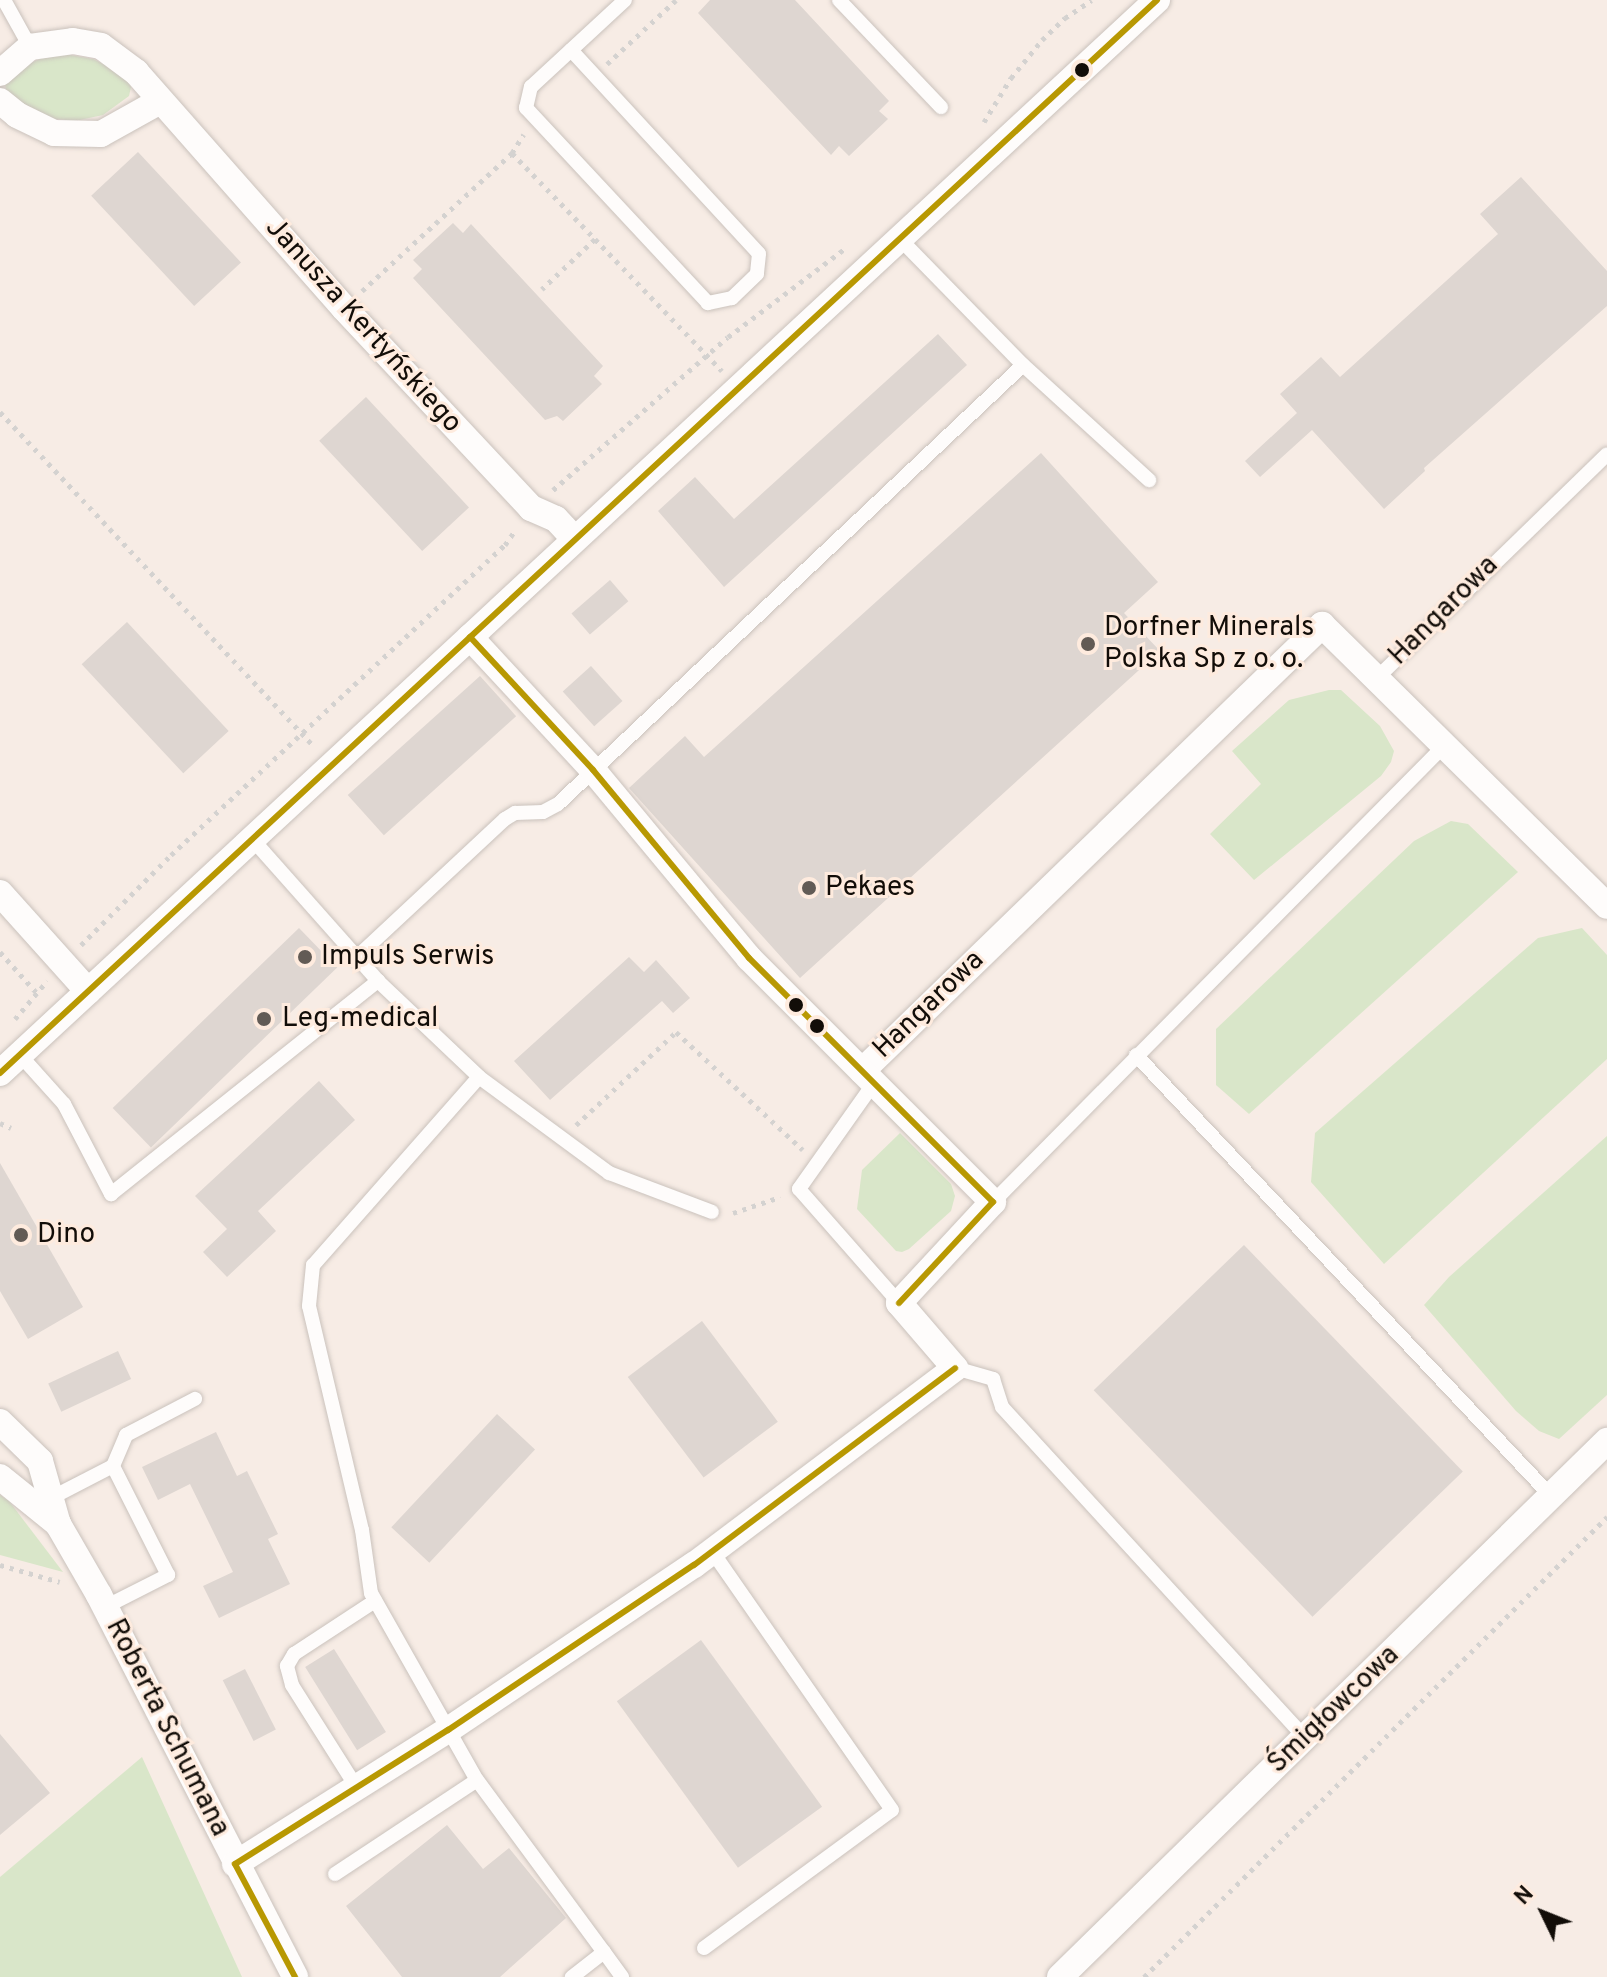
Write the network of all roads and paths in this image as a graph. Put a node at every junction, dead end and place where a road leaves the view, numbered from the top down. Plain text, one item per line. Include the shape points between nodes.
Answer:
1 (4, 0) edge
2 (625, 0) edge
3 (676, 0) edge
4 (839, 0) edge
5 (1157, 0) edge
6 (30, 47) junction
7 (571, 50) junction
8 (0, 73) edge
9 (595, 76) junction
10 (0, 101) edge
11 (160, 101) junction
12 (941, 107) dead end
13 (534, 117) junction
14 (512, 153) junction
15 (899, 238) junction
16 (595, 239) junction
17 (542, 289) dead end
18 (344, 308) junction
19 (1023, 365) junction
20 (727, 376) dead end
21 (0, 412) edge
22 (1607, 454) edge
23 (1149, 480) dead end
24 (574, 538) junction
25 (470, 637) junction
26 (1376, 679) junction
27 (1443, 747) junction
28 (320, 753) dead end
29 (593, 770) junction
30 (253, 840) junction
31 (0, 893) edge
32 (1607, 906) edge
33 (0, 952) edge
34 (358, 956) junction
35 (378, 981) junction
36 (88, 991) junction
37 (36, 992) dead end
38 (20, 1055) junction
39 (1136, 1055) junction
40 (0, 1073) edge
41 (479, 1077) junction
42 (868, 1077) junction
43 (0, 1123) edge
44 (11, 1128) dead end
45 (787, 1135) dead end
46 (560, 1140) junction
47 (799, 1189) junction
48 (993, 1202) junction
49 (712, 1212) joint
50 (899, 1303) junction
51 (955, 1368) junction
52 (195, 1399) dead end
53 (0, 1422) edge
54 (1607, 1441) edge
55 (113, 1466) junction
56 (0, 1477) edge
57 (1552, 1497) junction
58 (51, 1498) junction
59 (1607, 1517) edge
60 (58, 1524) junction
61 (713, 1552) junction
62 (375, 1601) junction
63 (105, 1607) junction
64 (448, 1730) junction
65 (1305, 1738) junction
66 (477, 1780) junction
67 (357, 1788) junction
68 (235, 1864) junction
69 (335, 1874) dead end
70 (704, 1948) dead end
71 (604, 1952) junction
72 (295, 1977) edge
73 (572, 1977) edge
74 (622, 1977) edge
75 (1060, 1977) edge
76 (1144, 1977) edge

1 - 6 lane
2 - 7 lane
3 - 9 path
4 - 12 lane
5 - 15 street
6 - 8 street
6 - 11 street, Janusza Kertyńskiego via 73,41 101,46 136,72
7 - 9 lane
7 - 13 lane via 531,87 526,108
9 - 13 lane via 759,254 757,274 732,298 708,303
10 - 11 street via 54,133 85,134 101,134
11 - 18 street, Janusza Kertyńskiego
13 - 14 path
14 - 16 path
14 - 18 path
15 - 19 lane
15 - 24 street
16 - 17 path
16 - 20 path
18 - 24 street, Janusza Kertyńskiego via 531,508 556,519
19 - 23 lane
19 - 29 lane
21 - 28 path
22 - 26 lane, Hangarowa
24 - 25 street
25 - 29 street
25 - 30 street
26 - 27 street
26 - 42 street, Hangarowa via 1322,625
27 - 32 street
27 - 39 lane
29 - 34 lane via 558,804 505,819
29 - 42 street via 749,958
30 - 34 lane
30 - 36 street
31 - 36 street
33 - 37 path
34 - 35 lane
35 - 38 lane via 111,1194 64,1104
35 - 41 lane
36 - 38 street
38 - 40 street
39 - 48 lane
39 - 57 lane
41 - 46 lane
41 - 62 lane via 313,1265 309,1306
42 - 47 lane
42 - 48 street, Hangarowa
43 - 44 path
45 - 46 path via 676,1032
46 - 49 lane via 609,1173
47 - 49 path via 744,1211
47 - 50 lane
48 - 50 street
50 - 51 street
51 - 61 street
51 - 65 lane via 993,1379 1002,1407
52 - 55 lane via 126,1435
53 - 58 street, Roberta Schumana via 40,1461
54 - 57 street, Śmigłowcowa
55 - 58 lane
55 - 63 lane via 168,1575
56 - 60 street, Roberta Schumana
57 - 65 street, Śmigłowcowa
58 - 60 street, Roberta Schumana
59 - 76 path
60 - 63 street, Roberta Schumana
61 - 64 street
61 - 70 lane via 892,1810
62 - 64 lane
62 - 67 lane via 294,1654 287,1666 292,1685
63 - 68 street, Roberta Schumana
64 - 66 lane
64 - 67 street
65 - 75 street, Śmigłowcowa
66 - 69 lane
66 - 71 lane
67 - 68 street
68 - 72 street, Roberta Schumana
71 - 73 lane
71 - 74 lane

